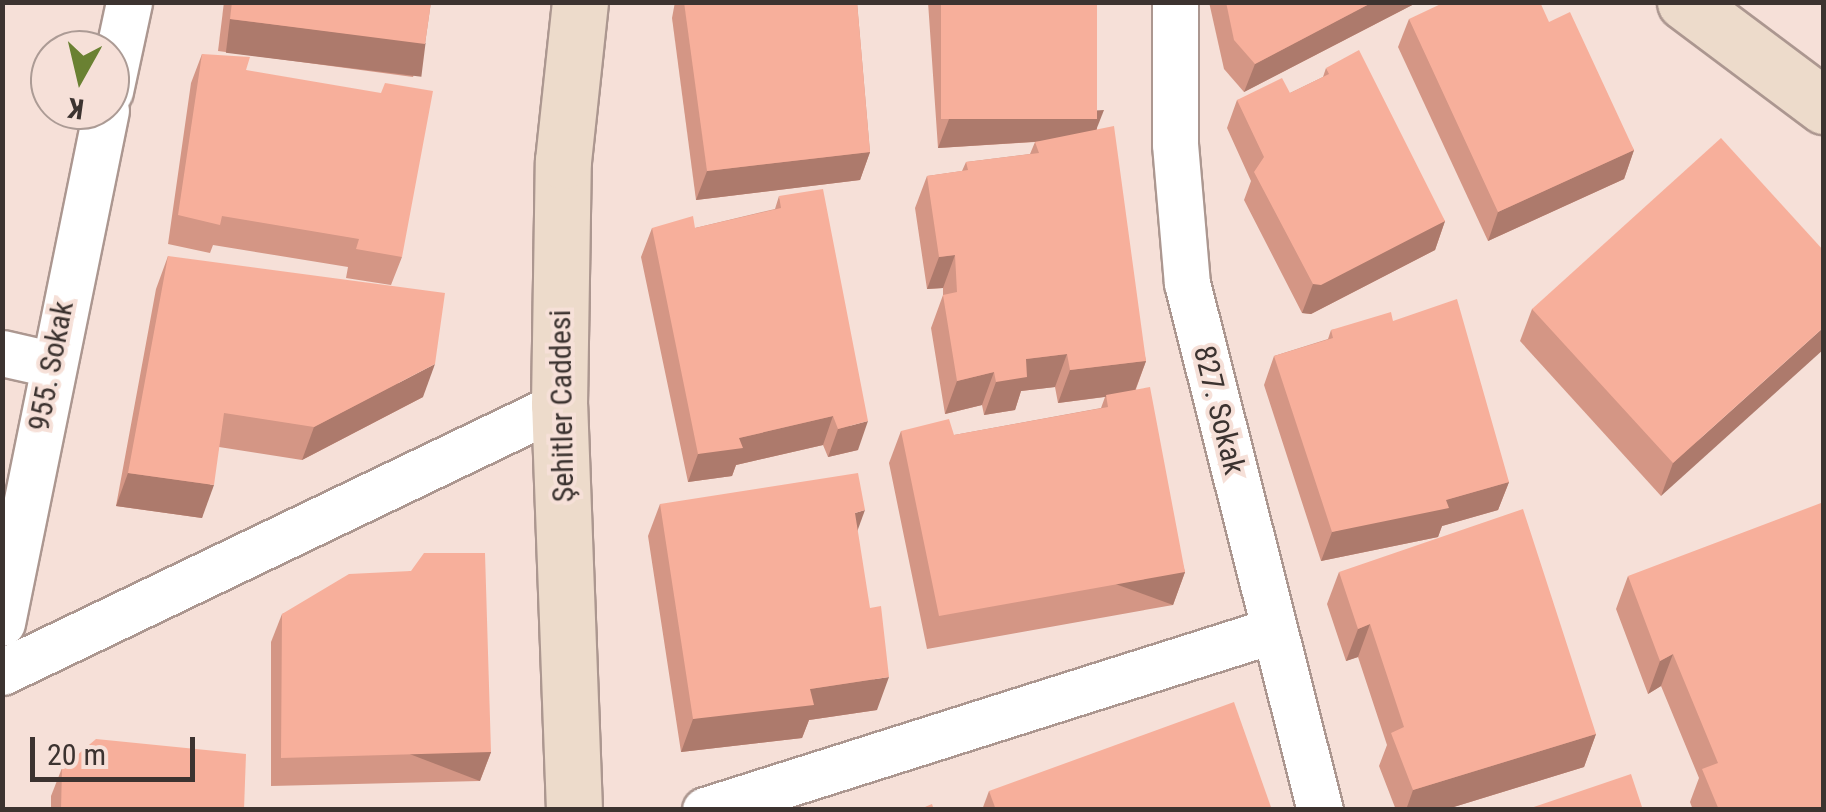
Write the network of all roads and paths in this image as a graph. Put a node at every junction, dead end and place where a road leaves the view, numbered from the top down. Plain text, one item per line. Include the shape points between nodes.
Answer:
1 (130, 2) edge
2 (580, 2) edge
3 (1175, 2) edge
4 (1685, 2) edge
5 (124, 30) edge
6 (1824, 106) edge
7 (102, 130) edge
8 (2, 353) edge
9 (50, 364) junction
10 (559, 405) junction
11 (2, 623) edge
12 (1274, 630) junction
13 (2, 672) edge
14 (574, 810) edge
15 (706, 810) edge
16 (1320, 810) edge

1 - 5 street
2 - 10 street, Şehitler Caddesi via 563,161
3 - 12 street, 827. Sokak via 1175,144 1187,284
4 - 6 street
7 - 9 street, 955. Sokak
8 - 9 street
9 - 11 street, 955. Sokak
10 - 13 street
10 - 14 street, Şehitler Caddesi
12 - 15 street
12 - 16 street, 827. Sokak

